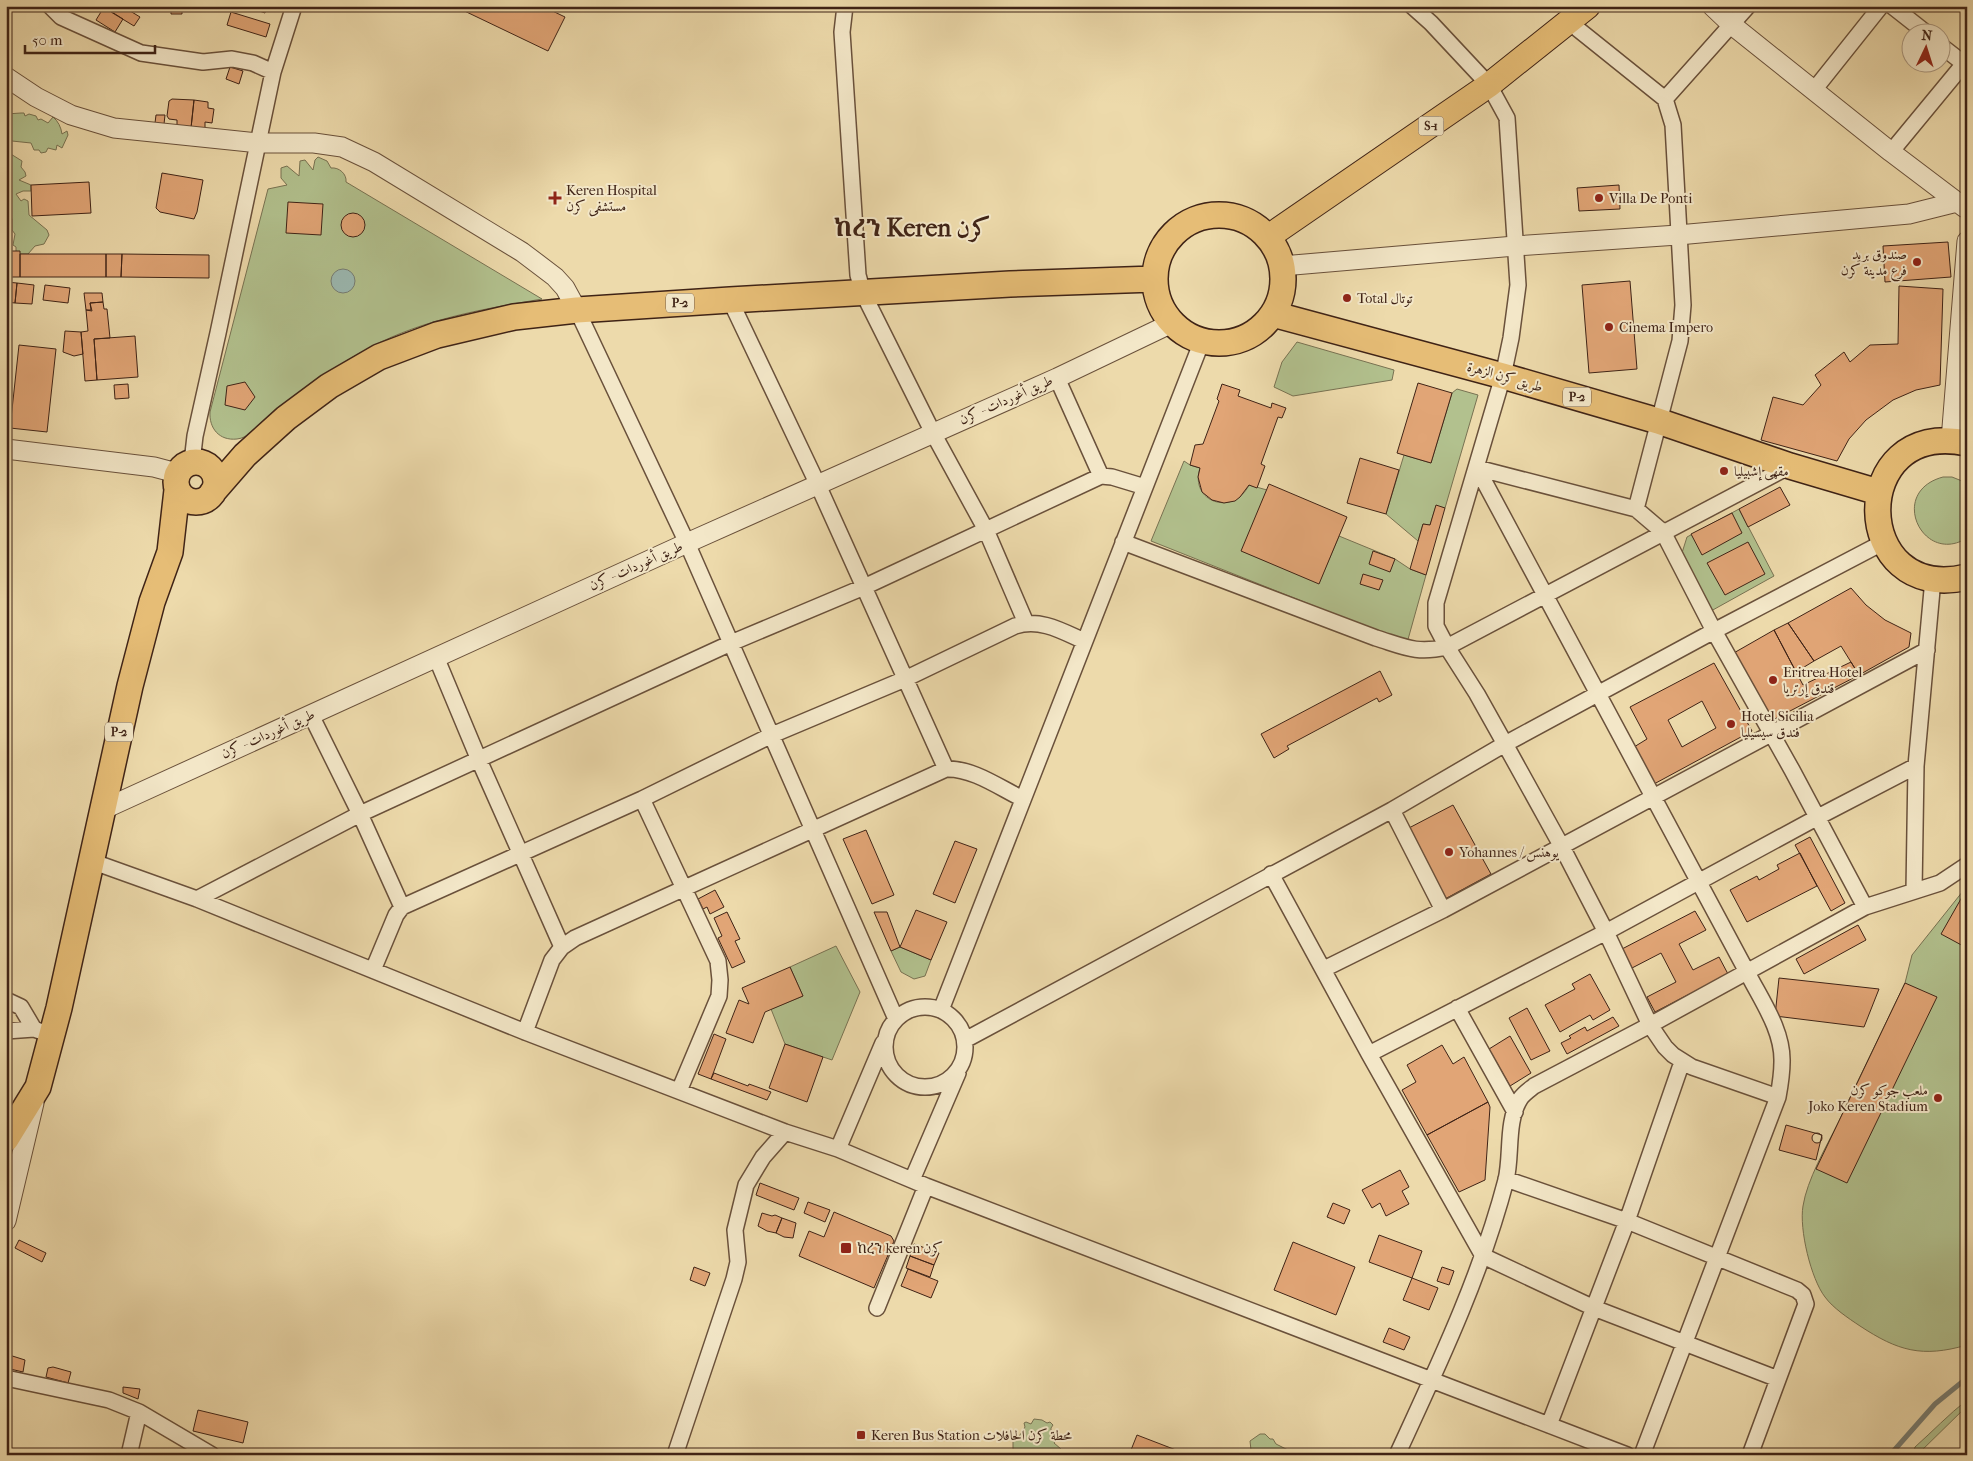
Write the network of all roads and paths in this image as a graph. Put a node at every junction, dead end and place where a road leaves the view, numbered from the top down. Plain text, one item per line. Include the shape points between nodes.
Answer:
1 (50, 6) edge
2 (294, 6) edge
3 (845, 6) edge
4 (1412, 6) edge
5 (1588, 6) edge
6 (1712, 6) edge
7 (1748, 6) edge
8 (1881, 6) edge
9 (1892, 6) edge
10 (1569, 22) junction
11 (1912, 22) edge
12 (1732, 25) junction
13 (1950, 52) edge
14 (1966, 63) edge
15 (273, 72) junction
16 (6, 77) edge
17 (1489, 85) junction
18 (1814, 90) junction
19 (1665, 99) junction
20 (258, 142) junction
21 (1892, 152) junction
22 (1962, 206) edge
23 (1678, 236) junction
24 (1268, 237) junction
25 (1967, 241) edge
26 (1515, 246) junction
27 (1282, 266) junction
28 (1154, 279) junction
29 (863, 293) junction
30 (730, 300) junction
31 (577, 310) junction
32 (1273, 314) junction
33 (1172, 323) junction
34 (1202, 341) junction
35 (1504, 376) junction
36 (1056, 378) junction
37 (1658, 420) junction
38 (932, 433) junction
39 (1959, 442) edge
40 (6, 449) edge
41 (245, 455) junction
42 (1790, 466) junction
43 (1477, 468) junction
44 (186, 473) junction
45 (1100, 476) junction
46 (818, 485) junction
47 (1145, 487) junction
48 (1878, 492) junction
49 (210, 495) junction
50 (1636, 509) junction
51 (986, 530) junction
52 (1663, 532) junction
53 (1123, 542) junction
54 (1884, 542) junction
55 (687, 543) junction
56 (170, 552) junction
57 (1967, 577) edge
58 (1933, 579) junction
59 (864, 587) junction
60 (1546, 595) junction
61 (1026, 623) junction
62 (1714, 631) junction
63 (1084, 642) junction
64 (731, 643) junction
65 (1447, 647) junction
66 (1927, 650) junction
67 (436, 657) junction
68 (905, 679) junction
69 (1599, 694) junction
70 (311, 715) junction
71 (1771, 734) junction
72 (772, 735) junction
73 (1505, 744) junction
74 (479, 760) junction
75 (1916, 766) junction
76 (946, 770) junction
77 (1654, 798) junction
78 (642, 799) junction
79 (1023, 799) junction
80 (102, 810) junction
81 (1392, 810) junction
82 (360, 814) junction
83 (1818, 817) junction
84 (814, 829) junction
85 (1562, 847) junction
86 (520, 854) junction
87 (91, 861) junction
88 (1967, 865) edge
89 (1271, 874) junction
90 (1698, 882) junction
91 (684, 888) junction
92 (1914, 891) junction
93 (198, 899) junction
94 (1865, 907) junction
95 (402, 908) junction
96 (1443, 910) junction
97 (1606, 932) junction
98 (562, 947) junction
99 (1324, 969) junction
100 (373, 970) junction
101 (1747, 972) junction
102 (6, 1000) edge
103 (1457, 1008) junction
104 (941, 1010) junction
105 (896, 1019) junction
106 (1650, 1026) junction
107 (6, 1031) edge
108 (43, 1032) junction
109 (525, 1032) junction
110 (886, 1037) junction
111 (965, 1040) junction
112 (1369, 1054) junction
113 (1682, 1062) junction
114 (961, 1065) junction
115 (38, 1087) junction
116 (679, 1091) junction
117 (1778, 1097) junction
118 (1515, 1112) junction
119 (785, 1132) junction
120 (6, 1139) edge
121 (838, 1149) junction
122 (1506, 1179) junction
123 (919, 1183) junction
124 (6, 1221) edge
125 (1627, 1221) junction
126 (1483, 1256) junction
127 (1716, 1257) junction
128 (877, 1308) dead end
129 (1594, 1308) junction
130 (1686, 1343) junction
131 (6, 1378) edge
132 (1432, 1379) junction
133 (1778, 1379) junction
134 (139, 1412) junction
135 (1549, 1425) junction
136 (129, 1455) edge
137 (212, 1455) edge
138 (675, 1455) edge
139 (1397, 1455) edge
140 (1627, 1455) edge
141 (1642, 1455) edge
142 (1750, 1455) edge

1 - 15 street via 61,17 141,52 203,62 232,59 253,63
2 - 15 street
3 - 29 street via 842,32 858,275
4 - 17 street
5 - 10 main road, S-1
6 - 12 street
7 - 12 street
8 - 18 street
9 - 11 street
10 - 17 main road, S-1
10 - 19 street
12 - 18 street
12 - 19 street
13 - 14 street
14 - 21 street
15 - 20 street
16 - 20 street via 72,115 114,128
17 - 24 main road, S-1
17 - 26 street via 1507,118
18 - 21 street
19 - 23 street via 1673,125
20 - 31 street via 314,143 342,148 374,162 522,252 560,282
20 - 44 street
21 - 22 street
22 - 23 street
23 - 26 street
23 - 37 street via 1683,305 1680,341
24 - 27 highway
24 - 28 highway via 1257,227 1228,216 1197,219 1171,236 1162,249
25 - 39 street
26 - 27 street
26 - 35 street via 1518,285
27 - 32 highway via 1284,282
28 - 29 highway, P-2
28 - 33 highway via 1162,310
29 - 30 highway, P-2
29 - 38 street
30 - 31 highway, P-2
30 - 46 street
31 - 41 highway, P-2 via 514,317 437,335 379,357 329,386 286,418
31 - 55 street
32 - 34 highway via 1265,325 1242,339 1229,343
32 - 35 highway, طريق كرن الزهرة / P-2
33 - 34 highway via 1185,334
33 - 36 street, طريق أغوردات - كرن
34 - 47 street
35 - 37 highway, طريق كرن الزهرة / P-2
35 - 43 street
36 - 38 street, طريق أغوردات - كرن
36 - 45 street
37 - 42 highway, طريق كرن الزهرة / P-2
37 - 50 street
38 - 46 street, طريق أغوردات - كرن
38 - 51 street
39 - 48 highway via 1927,442 1905,453 1888,470
40 - 44 street
41 - 44 highway
41 - 49 highway, P-2
42 - 48 highway, طريق كرن الزهرة / P-2
42 - 52 street
43 - 50 street
43 - 60 street
43 - 65 street via 1436,603 1436,626
44 - 49 highway via 185,499 203,501
44 - 49 highway via 209,467 216,482
44 - 56 highway, P-2
45 - 47 street
45 - 51 street
46 - 55 street, طريق أغوردات - كرن
46 - 59 street
47 - 53 street
48 - 54 highway via 1878,526
49 - 56 highway, P-2
50 - 52 street
51 - 59 street
51 - 61 street
52 - 60 street
52 - 62 street
53 - 63 street
53 - 65 street via 1410,649 1428,651
54 - 58 highway via 1904,566
54 - 62 street
55 - 64 street
55 - 67 street, طريق أغوردات - كرن
56 - 80 highway, P-2 via 152,602
57 - 58 highway
58 - 66 street
59 - 64 street
59 - 68 street
60 - 65 street
60 - 69 street
61 - 63 street via 1054,627
61 - 68 street
62 - 69 street
62 - 71 street
63 - 79 street
64 - 72 street
64 - 74 street
65 - 73 street
66 - 71 street
66 - 75 street
67 - 70 street, طريق أغوردات - كرن
67 - 74 street
68 - 72 street
68 - 76 street
69 - 73 street
69 - 77 street
70 - 80 street, طريق أغوردات - كرن
70 - 82 street
71 - 77 street
71 - 83 street
72 - 78 street
72 - 84 street
73 - 81 street
73 - 85 street
74 - 82 street
74 - 86 street
75 - 83 street
75 - 92 street
76 - 79 street via 969,772
76 - 84 street
77 - 85 street
77 - 90 street
78 - 86 street
78 - 91 street
79 - 104 street
80 - 87 highway, P-2
81 - 89 street
81 - 96 street
82 - 93 street
82 - 95 street
83 - 90 street
83 - 94 street
84 - 91 street
84 - 105 street
85 - 96 street
85 - 97 street
86 - 95 street
86 - 98 street
87 - 93 street
87 - 108 highway, P-2 via 59,1008
88 - 92 street via 1940,883
89 - 99 street
89 - 111 street
90 - 97 street
90 - 101 street
91 - 98 street
91 - 116 street via 718,961 720,980 719,996
92 - 94 street
93 - 100 street
94 - 101 street
95 - 100 street
96 - 99 street
97 - 103 street
97 - 106 street
98 - 109 street via 552,960
99 - 112 street
100 - 109 street
101 - 106 street
101 - 117 street via 1780,1041 1782,1061
102 - 108 street via 21,1007
103 - 112 street
103 - 118 street
104 - 105 street via 917,1007
104 - 111 street via 956,1022
105 - 110 street
106 - 113 street via 1665,1047
106 - 118 street via 1534,1086 1520,1098
107 - 108 street
108 - 115 highway, P-2
109 - 116 street
110 - 114 street via 888,1063 905,1082 930,1087 953,1076
110 - 121 street
111 - 114 street
112 - 126 street
113 - 117 street
113 - 125 street
114 - 123 street
115 - 120 highway, P-2
115 - 124 street
116 - 119 street
117 - 127 street
118 - 122 street
119 - 121 street
119 - 138 street via 763,1157 746,1184 735,1230 738,1262 734,1279
121 - 123 street
122 - 125 street
122 - 126 street
123 - 128 street
123 - 132 street
125 - 127 street
125 - 129 street
126 - 129 street
126 - 132 street
127 - 130 street
127 - 133 street via 1797,1290 1803,1296 1806,1304
129 - 130 street
129 - 135 street
130 - 133 street
130 - 141 street
131 - 134 street via 109,1400
132 - 135 street
132 - 139 street
133 - 142 street
134 - 136 street
134 - 137 street
135 - 140 street

